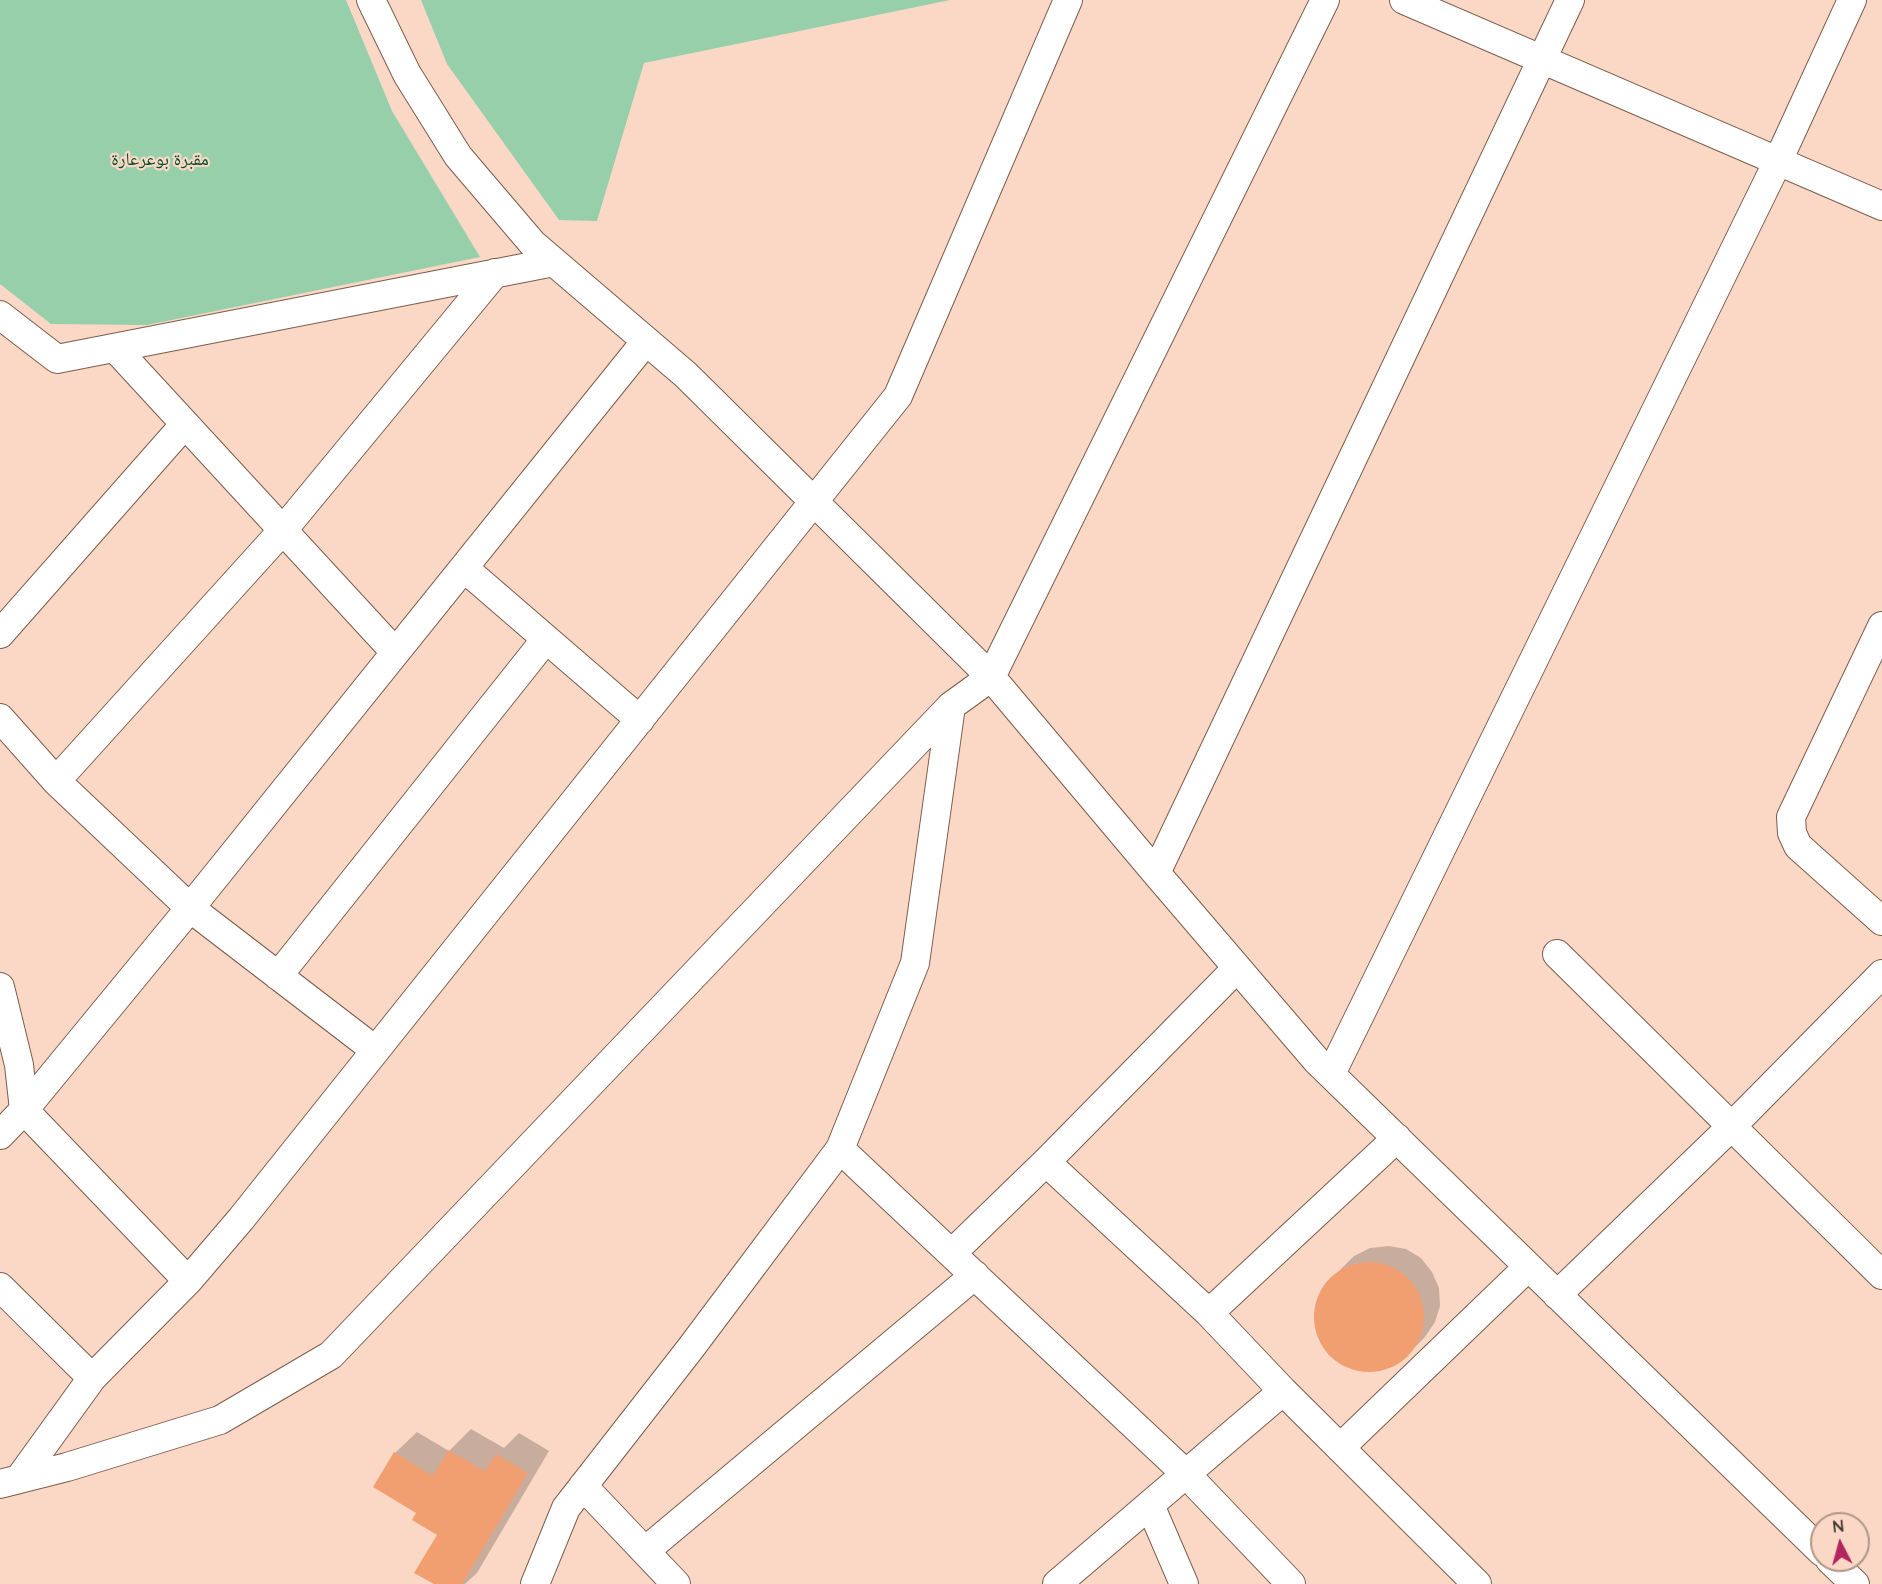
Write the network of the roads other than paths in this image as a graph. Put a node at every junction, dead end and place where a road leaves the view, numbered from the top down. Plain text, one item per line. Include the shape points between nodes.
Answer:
1 (371, 0) edge
2 (1068, 0) edge
3 (1324, 0) edge
4 (1404, 0) edge
5 (1570, 0) edge
6 (1852, 0) edge
7 (1543, 60) junction
8 (1778, 161) junction
9 (1882, 206) edge
10 (554, 262) junction
11 (495, 273) junction
12 (0, 315) edge
13 (646, 341) junction
14 (115, 348) junction
15 (185, 424) junction
16 (815, 502) junction
17 (283, 530) junction
18 (464, 568) junction
19 (1882, 626) edge
20 (0, 634) edge
21 (546, 639) junction
22 (396, 652) junction
23 (991, 677) junction
24 (951, 706) junction
25 (0, 718) edge
26 (640, 720) junction
27 (57, 781) junction
28 (1155, 873) junction
29 (190, 908) junction
30 (1882, 921) edge
31 (1557, 954) dead end
32 (1237, 968) junction
33 (1882, 974) edge
34 (278, 976) junction
35 (0, 987) edge
36 (375, 1050) junction
37 (1331, 1074) junction
38 (24, 1110) junction
39 (1732, 1126) junction
40 (0, 1135) edge
41 (1397, 1138) junction
42 (840, 1149) junction
43 (1046, 1162) junction
44 (952, 1253) junction
45 (1528, 1267) junction
46 (975, 1275) junction
47 (1882, 1275) edge
48 (188, 1281) junction
49 (0, 1287) edge
50 (1557, 1294) junction
51 (1209, 1313) junction
52 (92, 1378) junction
53 (1283, 1391) junction
54 (1340, 1448) junction
55 (1186, 1474) junction
56 (10, 1481) edge
57 (583, 1486) junction
58 (1150, 1505) junction
59 (1810, 1540) edge
60 (645, 1551) junction
61 (1842, 1572) edge
62 (535, 1584) edge
63 (676, 1584) edge
64 (1057, 1584) edge
65 (1184, 1584) edge
66 (1291, 1584) edge
67 (1477, 1584) edge
68 (1855, 1584) edge

1 - 10 street via 407,74 458,156
2 - 16 street via 898,396
3 - 23 street
4 - 7 street
5 - 7 street
6 - 8 street
7 - 8 street
7 - 28 street
8 - 9 street
8 - 37 street
10 - 11 street
10 - 13 street
11 - 14 street
11 - 17 street
12 - 14 street via 57,359
13 - 16 street
13 - 18 street
14 - 15 street
15 - 17 street
15 - 20 street
16 - 23 street
16 - 26 street
17 - 22 street
17 - 27 street
18 - 21 street
18 - 22 street
19 - 30 street via 1791,817 1798,846
21 - 26 street
21 - 34 street
22 - 29 street
23 - 24 street
23 - 28 street
24 - 42 street via 915,963
24 - 56 street via 332,1355 220,1420
25 - 27 street
26 - 36 street
27 - 29 street
28 - 32 street
29 - 34 street
29 - 38 street
31 - 39 street
32 - 37 street
32 - 43 street
33 - 39 street
34 - 36 street
35 - 38 street via 19,1065
36 - 48 street
37 - 41 street
38 - 40 street
38 - 48 street
39 - 47 street
39 - 50 street
41 - 45 street
41 - 51 street
42 - 44 street
42 - 57 street
43 - 44 street
43 - 51 street
44 - 46 street
45 - 50 street
45 - 54 street
46 - 55 street
46 - 60 street
48 - 52 street
49 - 52 street
50 - 59 street
51 - 53 street
52 - 56 street
53 - 54 street
53 - 55 street
54 - 67 street
55 - 58 street
55 - 66 street
57 - 60 street
57 - 62 street via 566,1508
58 - 64 street
58 - 65 street
60 - 63 street
61 - 68 street

